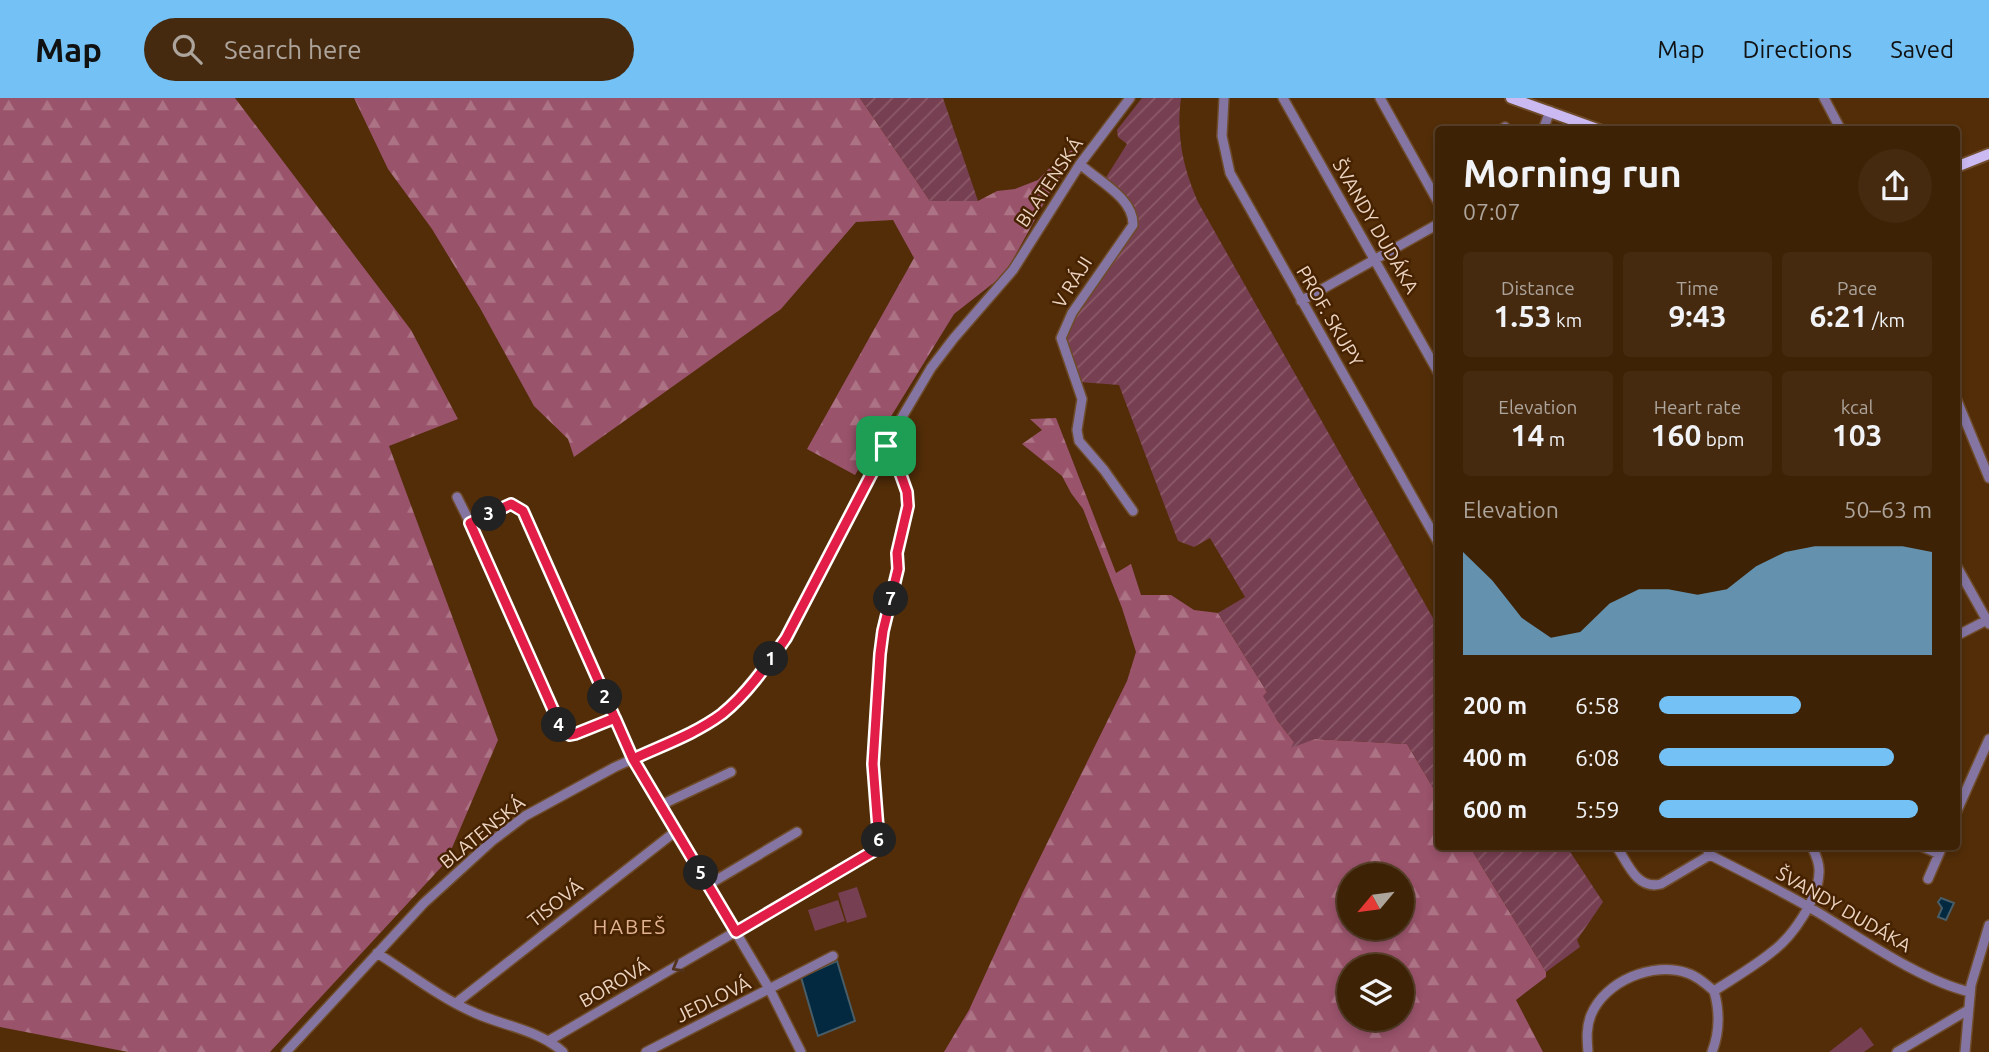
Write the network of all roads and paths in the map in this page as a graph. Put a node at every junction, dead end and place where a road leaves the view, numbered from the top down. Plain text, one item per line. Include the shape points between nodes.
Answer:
1 (1130, 98) edge
2 (1224, 98) edge
3 (1283, 98) edge
4 (1380, 98) edge
5 (1511, 98) edge
6 (1824, 98) edge
7 (1550, 111) junction
8 (1544, 126) edge
9 (1589, 126) edge
10 (1839, 126) edge
11 (1989, 154) edge
12 (1080, 164) junction
13 (1960, 165) edge
14 (1435, 197) edge
15 (1435, 226) edge
16 (1375, 259) junction
17 (1301, 301) junction
18 (1435, 367) edge
19 (1960, 406) edge
20 (886, 446) junction
21 (1989, 478) edge
22 (457, 497) dead end
23 (1133, 511) dead end
24 (470, 523) junction
25 (1435, 537) edge
26 (1960, 572) edge
27 (1988, 621) edge
28 (1960, 634) edge
29 (615, 718) junction
30 (1989, 739) edge
31 (633, 759) junction
32 (730, 772) dead end
33 (1960, 804) edge
34 (661, 805) junction
35 (676, 831) junction
36 (797, 832) dead end
37 (1619, 850) edge
38 (1813, 850) edge
39 (1940, 850) edge
40 (1708, 851) edge
41 (1928, 879) dead end
42 (708, 885) junction
43 (1808, 907) junction
44 (1989, 925) edge
45 (736, 932) junction
46 (377, 953) junction
47 (833, 956) dead end
48 (771, 990) junction
49 (1714, 990) junction
50 (1970, 992) junction
51 (456, 1003) junction
52 (1968, 1010) junction
53 (550, 1040) junction
54 (286, 1052) edge
55 (564, 1052) edge
56 (646, 1052) edge
57 (801, 1052) edge
58 (1588, 1052) edge
59 (1712, 1052) edge
60 (1897, 1052) edge
61 (1965, 1052) edge

1 - 12 street, BLATENSKÁ
2 - 17 street, PROF. SKUPY via 1222,136 1230,173
3 - 16 street, ŠVANDY DUDÁKA
4 - 14 street
5 - 7 main road
6 - 10 street
7 - 8 street
7 - 9 main road
11 - 13 main road
12 - 20 street, BLATENSKÁ via 1000,287 931,368
12 - 23 street, V RÁJI via 1127,205 1133,225 1072,313 1061,343 1082,399 1079,441
15 - 16 street
16 - 17 street
16 - 18 street, ŠVANDY DUDÁKA
17 - 25 street, PROF. SKUPY
19 - 21 street
20 - 31 street, BLATENSKÁ via 786,638 742,694 692,732
20 - 45 street, BOROVÁ via 892,450 908,506 880,654 873,764 877,849
22 - 24 street
24 - 29 street via 563,732 575,734
24 - 29 street via 511,504 523,511
26 - 27 street
27 - 28 street
29 - 31 street
30 - 33 street
31 - 34 street
31 - 46 street, BLATENSKÁ via 525,816 492,841
32 - 34 street
34 - 35 street
35 - 42 street
35 - 51 street, TISOVÁ
36 - 42 street
37 - 40 street via 1637,878 1654,886
38 - 43 street via 1819,877
39 - 41 street
40 - 43 street, ŠVANDY DUDÁKA
42 - 45 street
43 - 49 street via 1774,951
43 - 50 street, ŠVANDY DUDÁKA via 1891,957
44 - 50 street
45 - 48 street
45 -> 53 street, BOROVÁ
46 - 51 street
46 - 54 street, BLATENSKÁ
47 - 48 street, JEDLOVÁ
48 - 56 street, JEDLOVÁ
48 - 57 street
49 - 58 street via 1687,972 1659,970 1633,976 1612,988 1592,1013 1587,1026
49 - 59 street via 1720,1019
50 - 52 street
51 - 53 street
52 - 60 street
52 - 61 street
53 - 55 street

